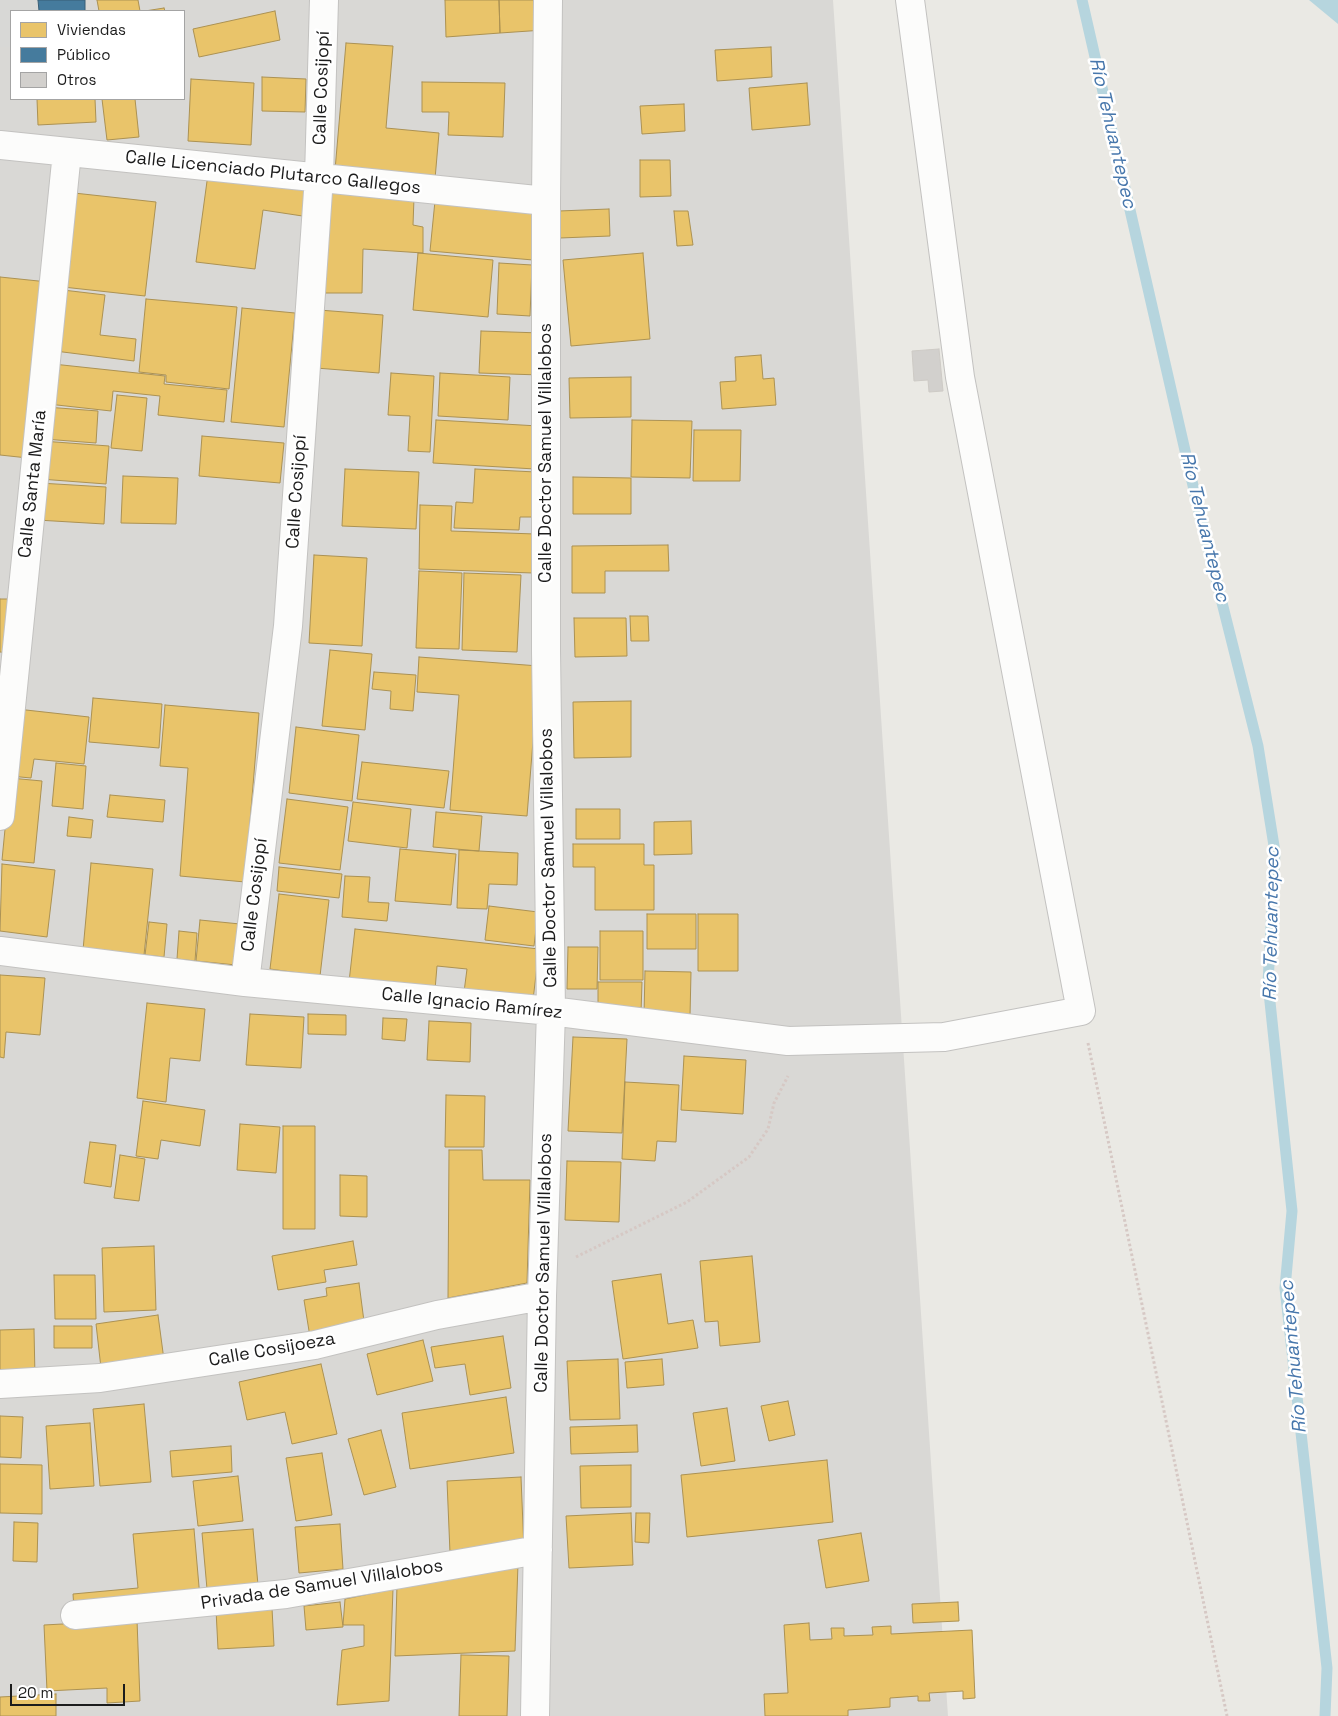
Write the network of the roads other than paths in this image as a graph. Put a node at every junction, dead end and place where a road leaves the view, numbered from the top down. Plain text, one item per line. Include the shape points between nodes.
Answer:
1 (324, 0) edge
2 (548, 0) edge
3 (910, 0) edge
4 (0, 145) edge
5 (67, 152) junction
6 (319, 177) junction
7 (546, 201) junction
8 (0, 816) edge
9 (0, 951) edge
10 (245, 982) junction
11 (550, 1011) junction
12 (542, 1285) junction
13 (0, 1384) edge
14 (538, 1550) junction
15 (75, 1615) dead end
16 (536, 1716) edge

1 - 6 street, Calle Cosijopí
2 - 7 street, Calle Doctor Samuel Villalobos
3 - 11 street, Calle Ignacio Ramírez via 960,377 1082,1011 944,1037 788,1041
4 - 5 street, Calle Licenciado Plutarco Gallegos
5 - 6 street, Calle Licenciado Plutarco Gallegos
5 - 8 street, Calle Santa María
6 - 7 street, Calle Licenciado Plutarco Gallegos
6 - 10 street, Calle Cosijopí via 288,626
7 - 11 street, Calle Doctor Samuel Villalobos
9 - 10 street, Calle Ignacio Ramírez
10 - 11 street, Calle Ignacio Ramírez
11 - 12 street, Calle Doctor Samuel Villalobos
12 - 13 street, Calle Cosijoeza via 437,1316 305,1346 100,1378
12 - 14 street, Calle Doctor Samuel Villalobos
14 - 15 street, Privada de Samuel Villalobos via 286,1594
14 - 16 street, Calle Doctor Samuel Villalobos

